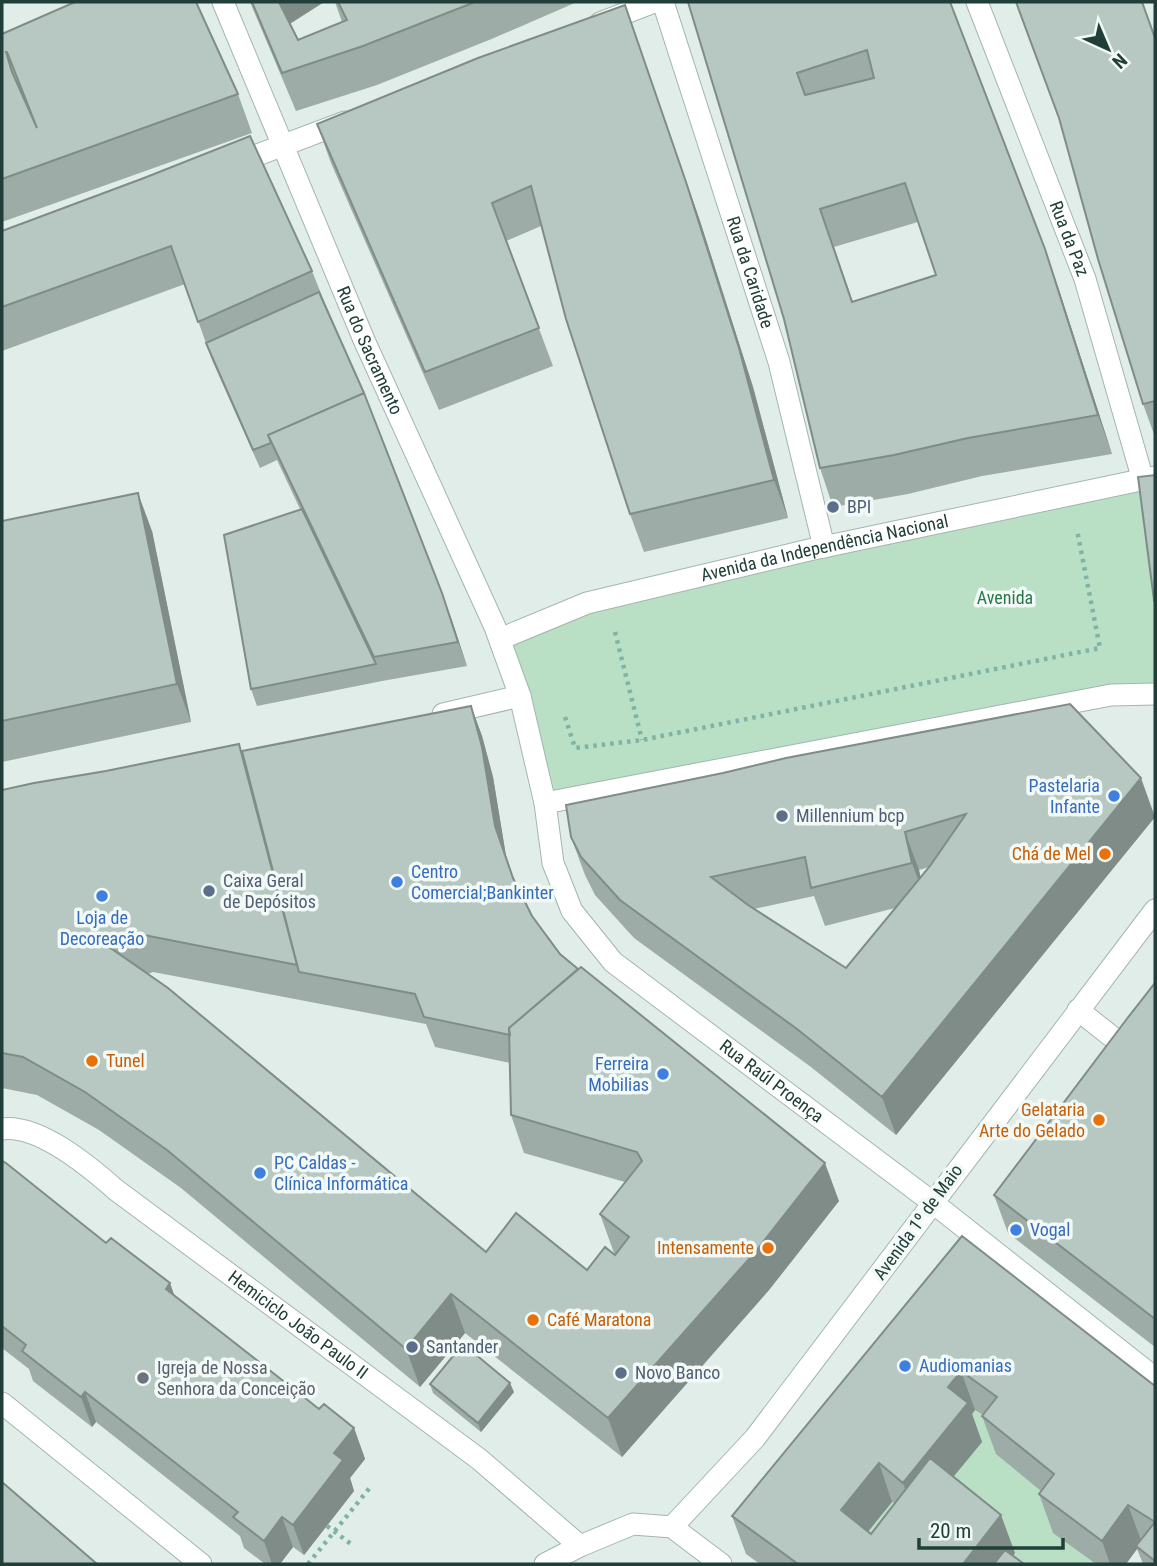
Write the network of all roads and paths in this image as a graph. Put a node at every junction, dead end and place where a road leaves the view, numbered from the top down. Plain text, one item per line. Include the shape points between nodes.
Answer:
1 (654, 2) edge
2 (663, 2) edge
3 (977, 2) edge
4 (229, 4) edge
5 (576, 32) edge
6 (368, 113) edge
7 (282, 146) junction
8 (216, 171) edge
9 (1149, 478) edge
10 (1076, 529) dead end
11 (824, 547) junction
12 (614, 628) dead end
13 (499, 639) junction
14 (1155, 694) edge
15 (520, 696) junction
16 (563, 712) dead end
17 (428, 717) edge
18 (642, 740) junction
19 (545, 803) junction
20 (1155, 910) edge
21 (1078, 1010) junction
22 (1140, 1058) edge
23 (2, 1129) edge
24 (933, 1202) junction
25 (1155, 1378) edge
26 (2, 1403) edge
27 (372, 1485) dead end
28 (327, 1526) dead end
29 (673, 1527) junction
30 (335, 1532) junction
31 (351, 1544) dead end
32 (580, 1546) junction
33 (201, 1564) edge
34 (308, 1564) edge
35 (545, 1564) edge
36 (721, 1564) edge

1 - 5 street
2 - 11 street, Rua da Caridade via 779,362
3 - 9 street, Rua da Paz via 1085,279
4 - 7 street, Rua do Sacramento
6 - 7 street
7 - 8 street
7 - 13 street, Rua do Sacramento via 363,340
9 - 11 street, Avenida da Independência Nacional
10 - 18 path via 1101,648
11 - 13 street, Avenida da Independência Nacional via 587,603
12 - 18 path
13 - 15 street, Rua do Sacramento
14 - 19 street via 1111,695
15 - 17 street
15 - 19 street, Rua Raúl Proença
16 - 18 path via 575,748
19 - 24 street, Rua Raúl Proença via 553,863 572,911 613,962
20 - 21 street, Avenida 1º de Maio
21 - 22 street
21 - 24 street, Avenida 1º de Maio
23 - 32 street, Hemiciclo João Paulo II via 16,1127 72,1153 479,1459
24 - 25 street, Rua Raúl Proença
24 - 29 street, Avenida 1º de Maio via 755,1438
26 - 33 street
27 - 30 path
28 - 30 path
29 - 32 street via 633,1524
29 - 36 street
30 - 31 path
30 - 34 path
32 - 35 street

